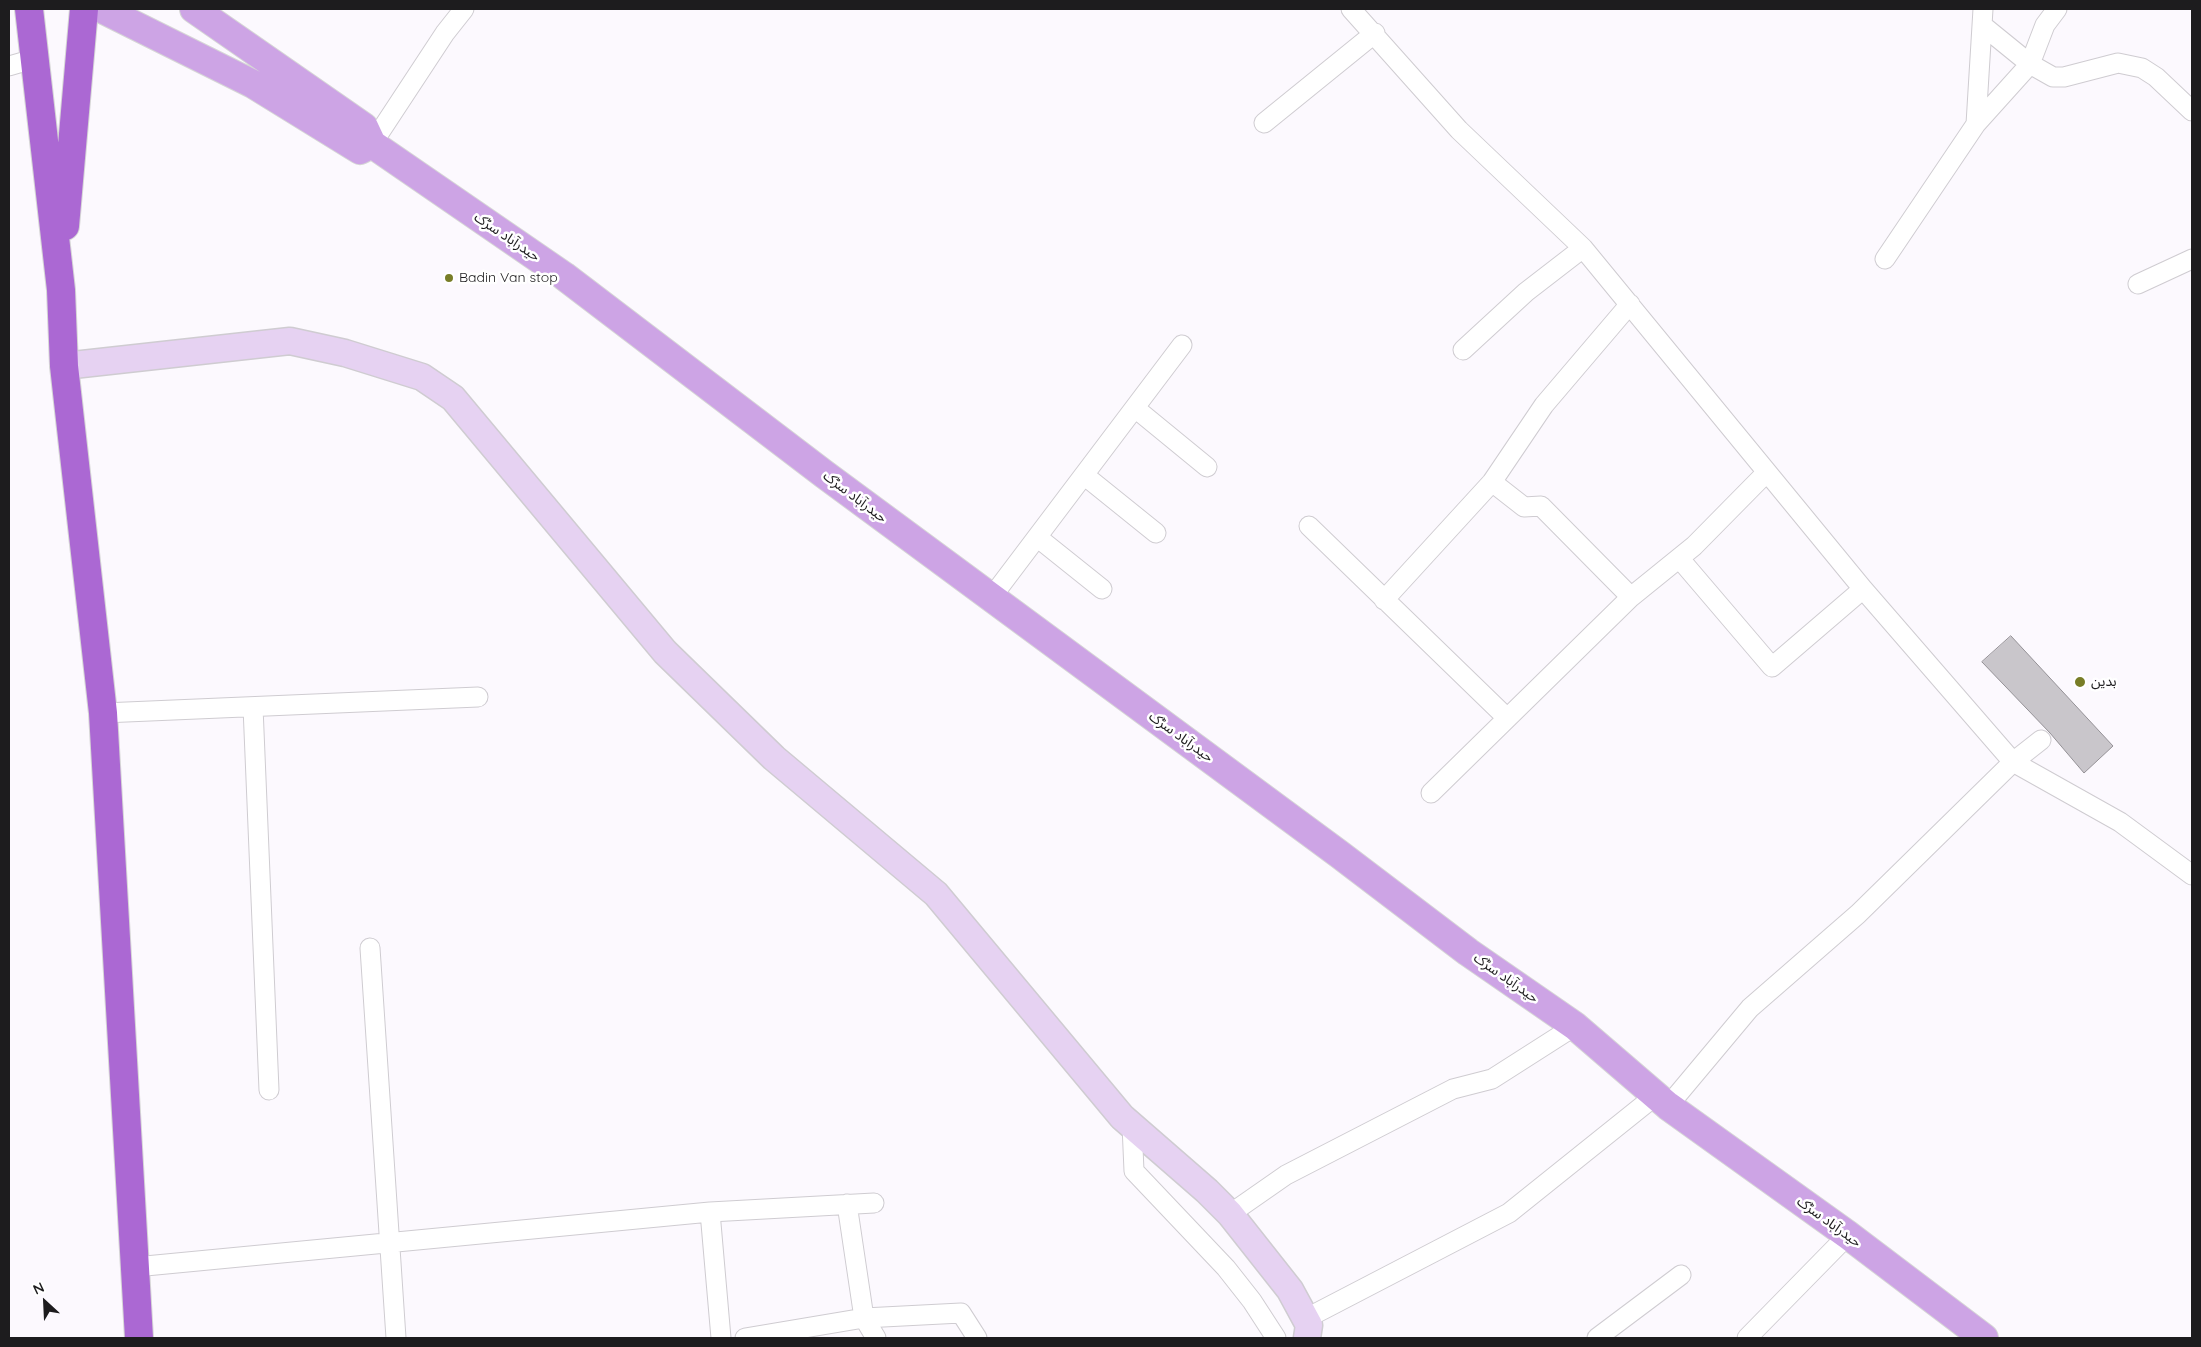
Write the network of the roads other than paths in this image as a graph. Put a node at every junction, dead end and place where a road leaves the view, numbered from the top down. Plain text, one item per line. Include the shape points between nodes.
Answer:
1 (29, 9) edge
2 (84, 9) edge
3 (102, 9) edge
4 (194, 9) edge
5 (464, 9) edge
6 (1351, 9) edge
7 (2057, 9) edge
8 (1982, 17) edge
9 (1375, 33) junction
10 (21, 62) edge
11 (2030, 64) junction
12 (2192, 111) edge
13 (1264, 122) dead end
14 (1976, 124) junction
15 (372, 144) junction
16 (1583, 248) junction
17 (2192, 258) edge
18 (1885, 259) dead end
19 (2138, 284) dead end
20 (61, 290) junction
21 (1630, 304) junction
22 (1182, 345) dead end
23 (1463, 350) dead end
24 (64, 366) junction
25 (1135, 408) junction
26 (1206, 466) dead end
27 (1767, 472) junction
28 (1084, 475) junction
29 (1492, 482) junction
30 (1309, 526) dead end
31 (1156, 533) dead end
32 (1037, 537) junction
33 (1679, 558) junction
34 (1102, 589) dead end
35 (1864, 590) junction
36 (1631, 597) junction
37 (991, 598) junction
38 (1384, 600) junction
39 (478, 697) dead end
40 (252, 707) junction
41 (103, 713) junction
42 (1507, 718) junction
43 (2040, 740) dead end
44 (2013, 762) junction
45 (1431, 793) dead end
46 (2192, 875) edge
47 (370, 948) dead end
48 (1575, 1026) junction
49 (269, 1090) dead end
50 (1662, 1101) junction
51 (1132, 1125) junction
52 (874, 1203) dead end
53 (847, 1204) junction
54 (710, 1212) junction
55 (1230, 1214) junction
56 (1848, 1235) junction
57 (391, 1242) junction
58 (135, 1267) junction
59 (1681, 1275) dead end
60 (864, 1318) junction
61 (1306, 1328) edge
62 (139, 1338) edge
63 (396, 1338) edge
64 (720, 1338) edge
65 (745, 1338) edge
66 (876, 1338) edge
67 (977, 1338) edge
68 (1276, 1338) edge
69 (1597, 1338) edge
70 (1747, 1338) edge
71 (1984, 1338) edge

1 - 10 highway
2 - 20 highway
3 - 15 main road via 253,84 360,150
4 - 15 main road, حیدرآباد سڑک via 364,127
5 - 15 street
6 - 9 street
7 - 11 street via 2045,24
8 - 11 street
8 - 14 street
9 - 13 street
9 - 16 street via 1459,130
10 - 20 highway
11 - 12 street via 2053,77 2118,63 2142,68
11 - 14 street
14 - 18 street
15 - 37 main road, حیدرآباد سڑک via 564,276
16 - 21 street
16 - 23 street via 1526,292
17 - 19 street
20 - 24 highway
21 - 27 street
21 - 29 street via 1544,405
22 - 25 street
24 - 41 highway
24 - 51 street via 290,341 345,352 422,377 453,398 665,652 774,758 936,894
25 - 26 street
25 - 28 street
27 - 33 street
27 - 35 street
28 - 31 street
28 - 32 street
29 - 36 street via 1524,507 1541,506
29 - 38 street
30 - 38 street
32 - 34 street
32 - 37 street
33 - 35 street via 1772,667
33 - 36 street
35 - 44 street
36 - 42 street
37 - 48 main road, حیدرآباد سڑک via 1468,952
38 - 42 street
39 - 40 street
40 - 41 street
40 - 49 street
41 - 58 highway
42 - 45 street
43 - 44 street
44 - 46 street via 2120,822
44 - 50 street via 1858,914 1750,1008
47 - 57 street
48 - 50 main road, حیدرآباد سڑک
48 - 55 street via 1492,1080 1453,1089 1286,1175
50 - 56 main road, حیدرآباد سڑک
50 - 61 street via 1509,1213
51 - 55 street
51 - 68 street via 1134,1171 1226,1268
52 - 53 street
53 - 54 street
53 - 60 street
54 - 57 street
54 - 64 street
55 - 61 street via 1290,1290
56 - 70 street
56 - 71 main road, حیدرآباد سڑک
57 - 58 street
57 - 63 street
58 - 62 highway
59 - 69 street
60 - 65 street
60 - 66 street
60 - 67 street via 961,1313

